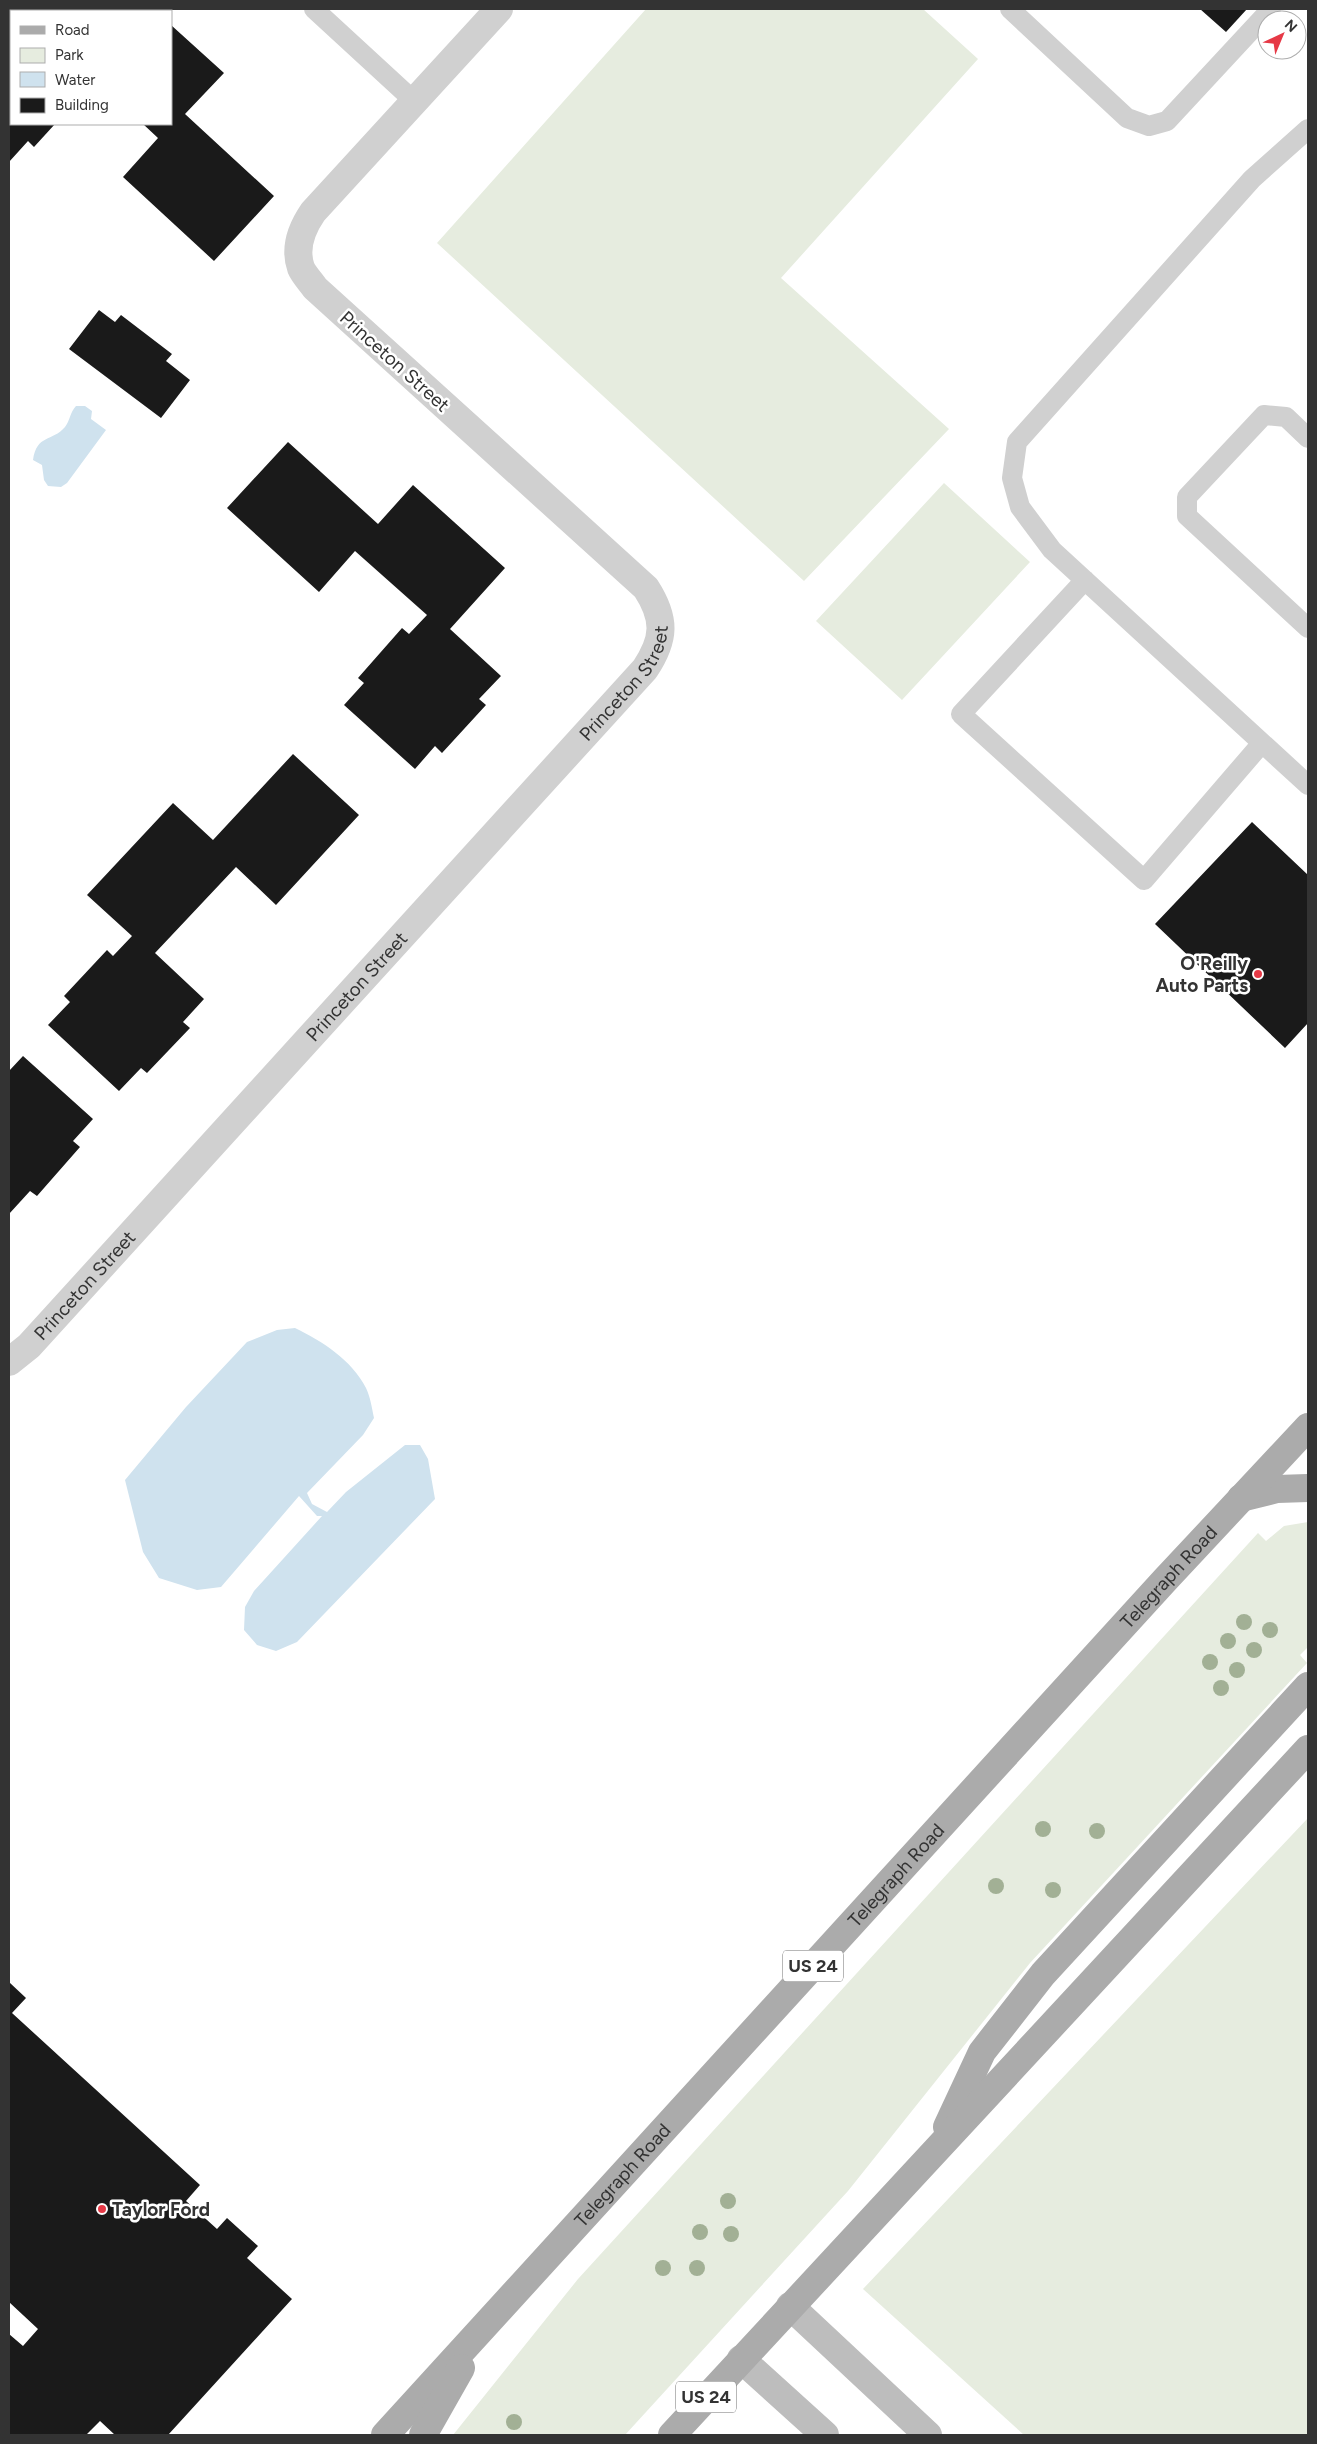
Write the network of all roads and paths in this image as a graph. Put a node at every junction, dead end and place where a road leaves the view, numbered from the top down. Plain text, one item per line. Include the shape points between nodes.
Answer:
1 (314, 9) edge
2 (498, 9) edge
3 (1010, 9) edge
4 (1271, 9) edge
5 (414, 101) junction
6 (1308, 129) edge
7 (1308, 438) edge
8 (1085, 580) junction
9 (1308, 628) edge
10 (1262, 742) junction
11 (1308, 785) edge
12 (9, 1362) edge
13 (1308, 1427) edge
14 (1308, 1488) edge
15 (1241, 1498) junction
16 (1308, 1686) edge
17 (1308, 1749) edge
18 (937, 2149) junction
19 (790, 2306) junction
20 (487, 2323) junction
21 (740, 2359) junction
22 (385, 2435) edge
23 (423, 2435) edge
24 (672, 2435) edge
25 (825, 2435) edge
26 (928, 2435) edge

1 - 5 lane
2 - 5 street, Princeton Street
3 - 4 lane via 1128,118 1149,126 1167,121
5 - 12 street, Princeton Street via 303,226 298,248 301,268 315,288 646,588 657,605 661,623 660,642 656,654 638,677 29,1346
6 - 8 lane via 1252,179 1017,442 1012,478 1020,507 1052,550
7 - 9 lane via 1286,417 1264,414 1187,497 1187,516
8 - 10 lane
8 - 10 lane via 961,714 1144,880
10 - 11 lane
13 - 15 main road, Telegraph Road / US 24
14 - 15 main road via 1277,1490
15 - 20 main road, Telegraph Road / US 24
16 - 18 main road via 1043,1974 982,2052
17 - 18 main road, US 24
18 - 19 main road, US 24
19 - 21 main road, US 24
19 - 26 main road
20 - 22 main road, Telegraph Road / US 24
20 - 23 main road
21 - 24 main road, US 24
21 - 25 main road

